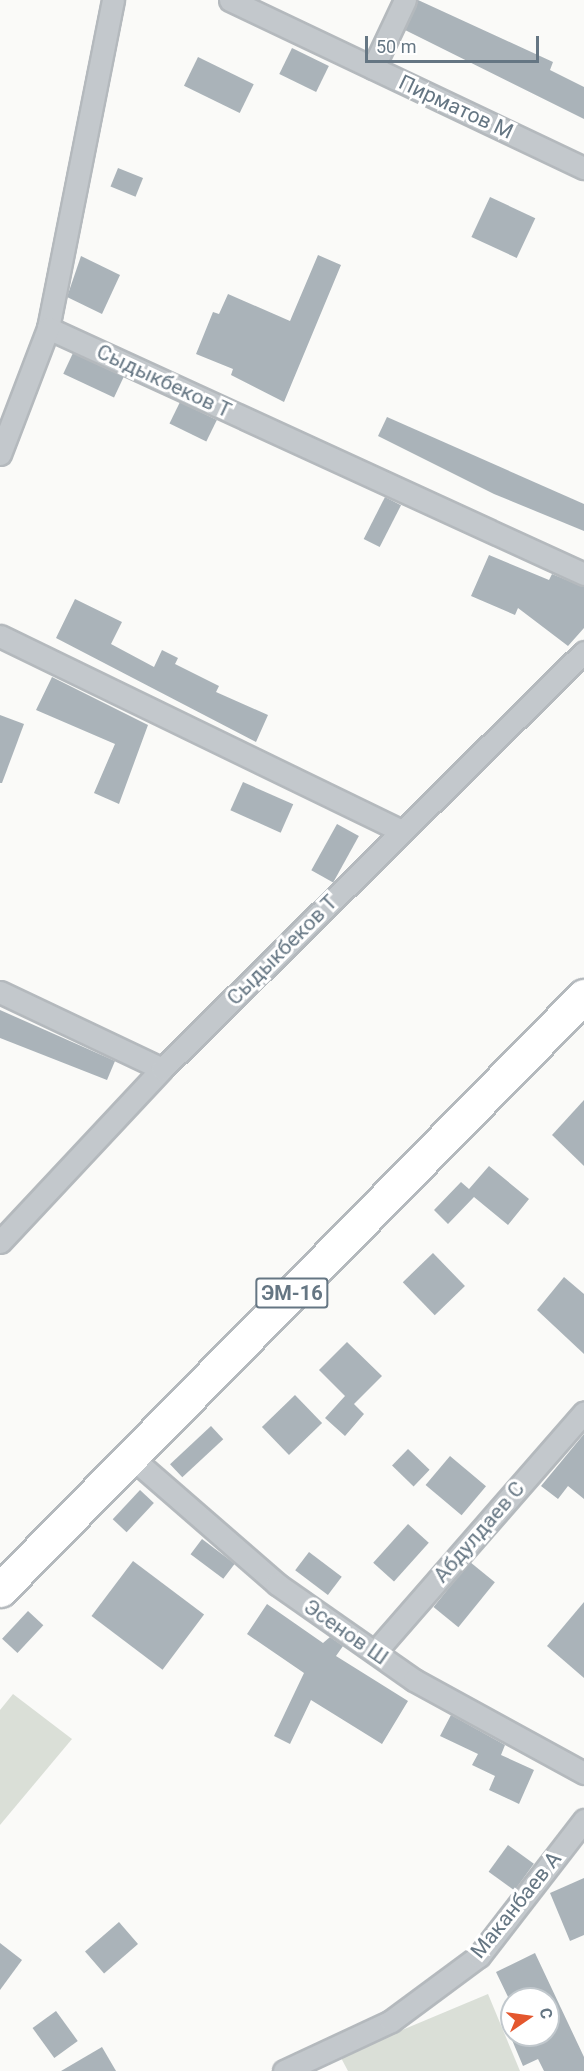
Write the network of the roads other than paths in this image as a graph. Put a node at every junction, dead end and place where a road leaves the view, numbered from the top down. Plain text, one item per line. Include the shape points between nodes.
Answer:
1 (113, 0) edge
2 (230, 0) edge
3 (405, 0) edge
4 (373, 68) junction
5 (584, 168) edge
6 (48, 328) junction
7 (0, 454) edge
8 (584, 574) edge
9 (0, 636) edge
10 (584, 652) edge
11 (401, 831) junction
12 (0, 992) edge
13 (584, 996) edge
14 (162, 1069) junction
15 (0, 1242) edge
16 (584, 1412) edge
17 (131, 1457) junction
18 (0, 1590) edge
19 (375, 1652) junction
20 (584, 1773) edge
21 (584, 1820) edge
22 (284, 2071) edge

1 - 6 street
2 - 4 street, Пирматов М
3 - 4 street
4 - 5 street, Пирматов М
6 - 7 street
6 - 8 street, Сыдыкбеков Т
9 - 11 street
10 - 11 street, Сыдыкбеков Т
11 - 14 street, Сыдыкбеков Т
12 - 14 street
13 - 17 highway, ЭМ-16
14 - 15 street, Сыдыкбеков Т
16 - 19 street, Абдулдаев С
17 - 18 highway, ЭМ-16
17 - 19 street, Эсенов Ш via 277,1584
19 - 20 street, Эсенов Ш via 414,1680
21 - 22 street, Маканбаев А via 479,1956 391,2021

